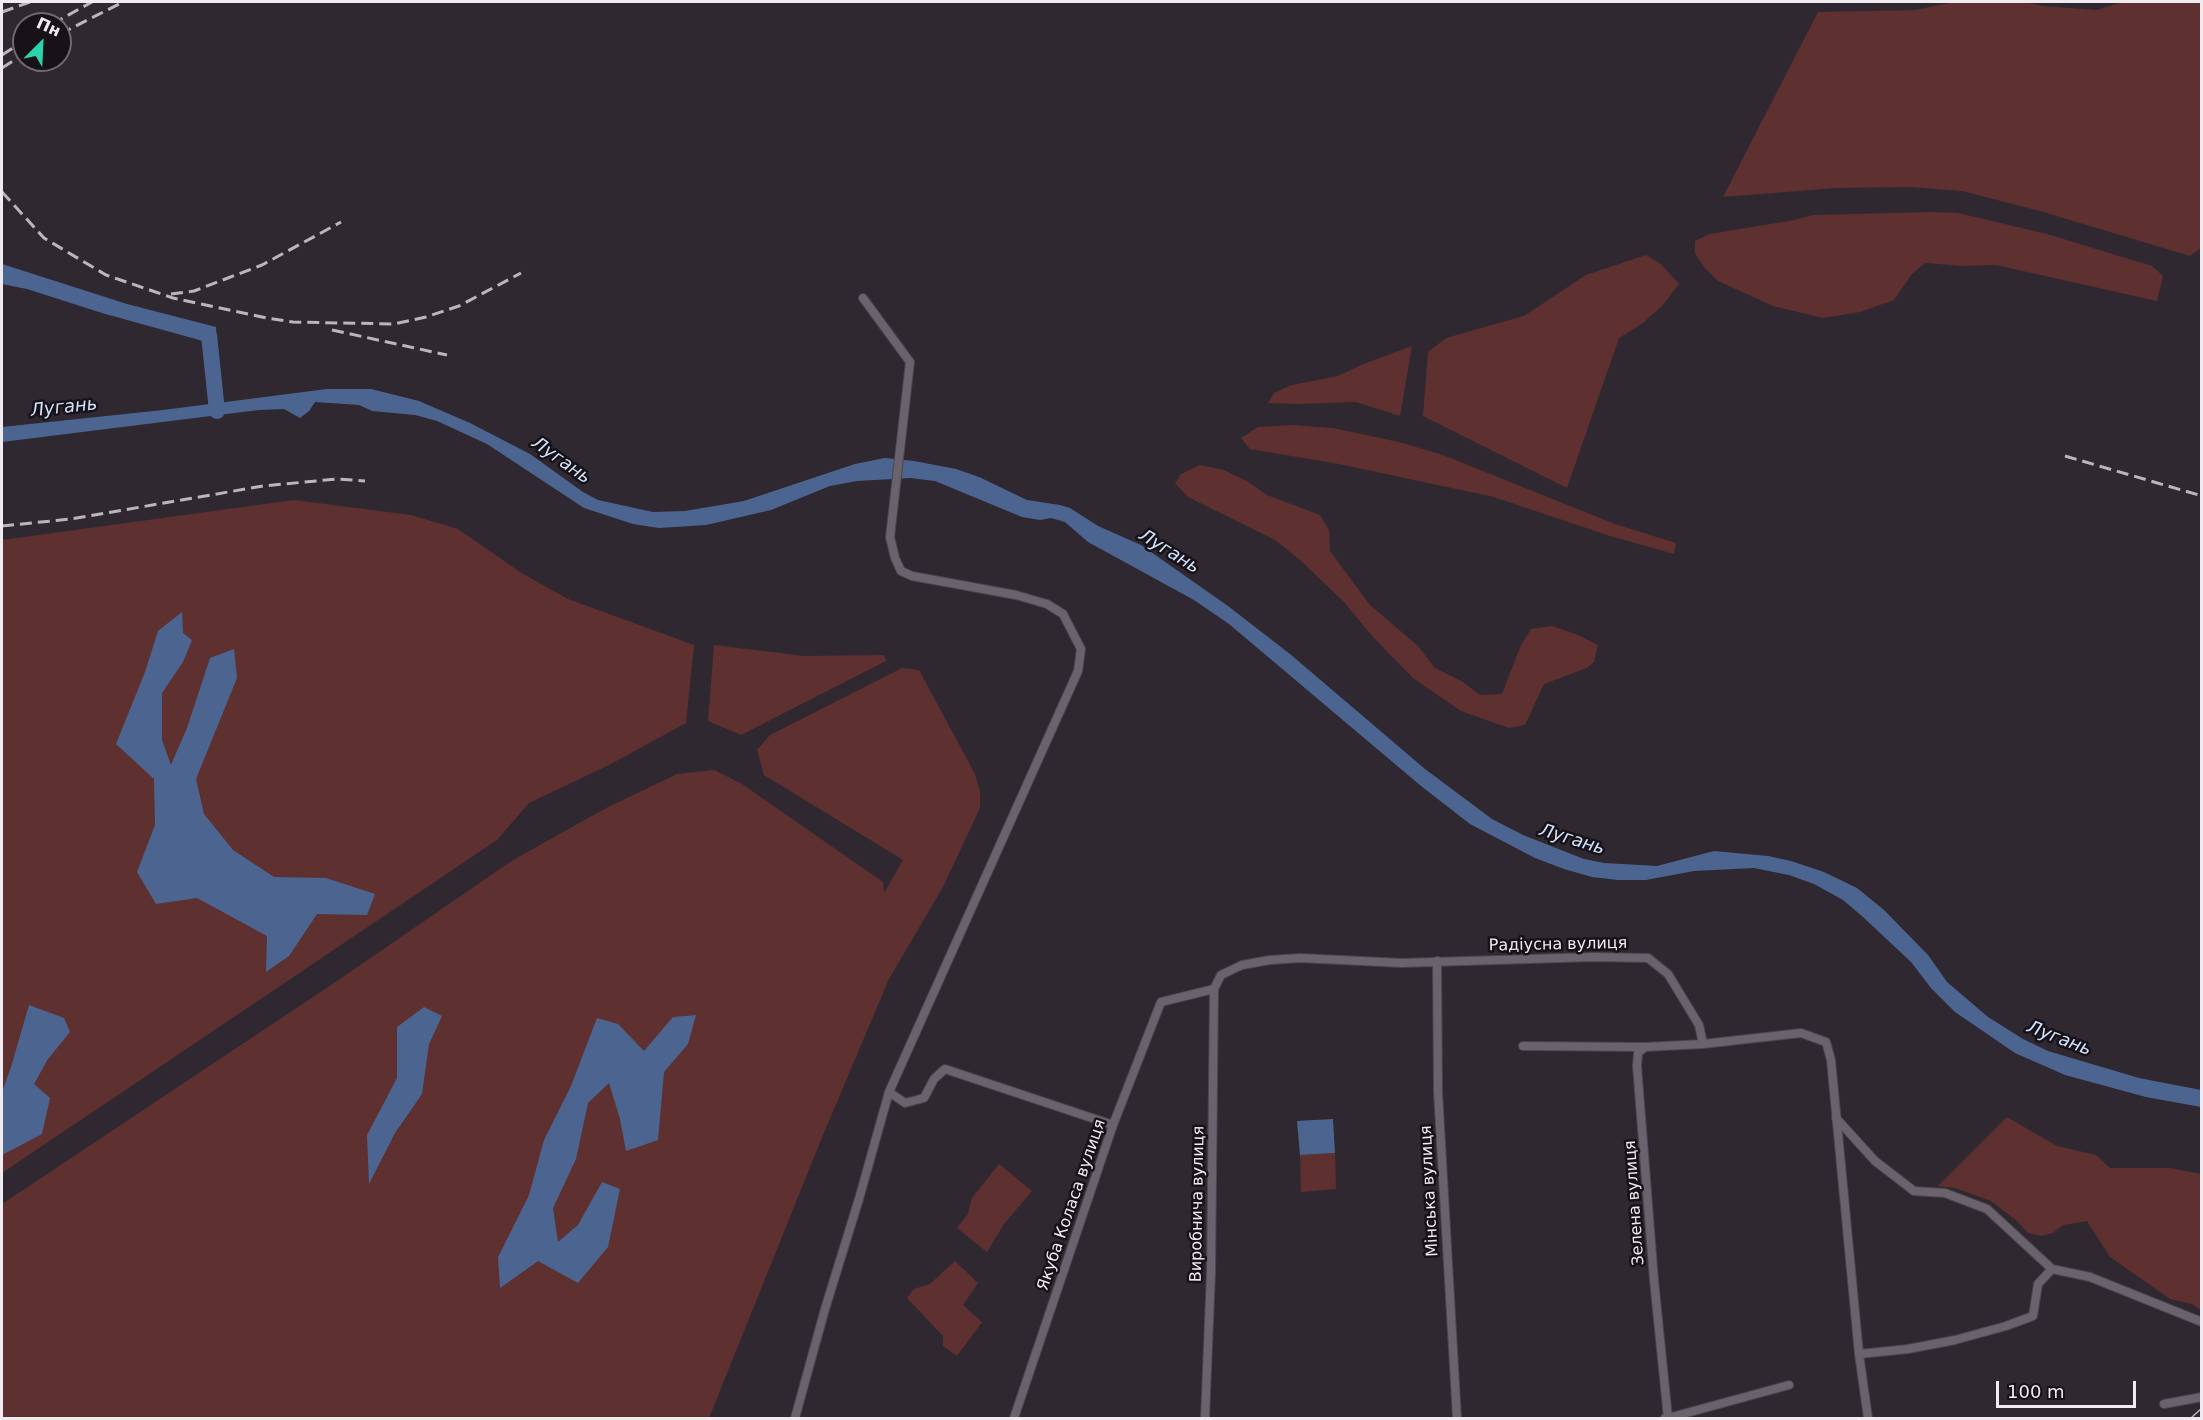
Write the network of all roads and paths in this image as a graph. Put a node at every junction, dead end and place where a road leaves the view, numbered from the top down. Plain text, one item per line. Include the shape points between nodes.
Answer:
1 (863, 298) dead end
2 (1437, 961) junction
3 (1214, 989) junction
4 (1703, 1044) junction
5 (1523, 1046) dead end
6 (1645, 1047) junction
7 (889, 1092) junction
8 (1836, 1118) junction
9 (1113, 1125) junction
10 (2052, 1269) junction
11 (2202, 1322) edge
12 (1859, 1354) junction
13 (1789, 1385) dead end
14 (2202, 1397) edge
15 (2164, 1404) dead end
16 (1666, 1418) edge
17 (795, 1419) edge
18 (1014, 1419) edge
19 (1204, 1419) edge
20 (1457, 1419) edge
21 (1868, 1419) edge

1 - 7 street via 910,362 890,537 901,571 1047,604 1063,614 1081,649 1078,671
2 - 3 street, Радіусна вулиця via 1270,960 1242,965 1221,975
2 - 4 street, Радіусна вулиця via 1648,958 1668,974 1699,1025
2 - 20 street, Мінська вулиця via 1438,1092
3 - 9 street, Якуба Коласа вулиця via 1161,1002
3 - 19 street, Виробнича вулиця via 1211,1273
4 - 6 street
4 - 8 street via 1801,1033 1826,1042
5 - 6 street
6 - 16 street, Зелена вулиця via 1638,1053 1636,1066
7 - 9 street via 905,1103 924,1098 934,1079 945,1069
7 - 17 street
8 - 10 street via 1875,1161 1914,1191 1945,1193 1987,1209
8 - 12 street
9 - 18 street, Якуба Коласа вулиця
10 - 11 street via 2090,1277
10 - 12 street via 2038,1284 2033,1316 1955,1340
12 - 21 street
13 - 16 street, Зелена вулиця
14 - 15 street

